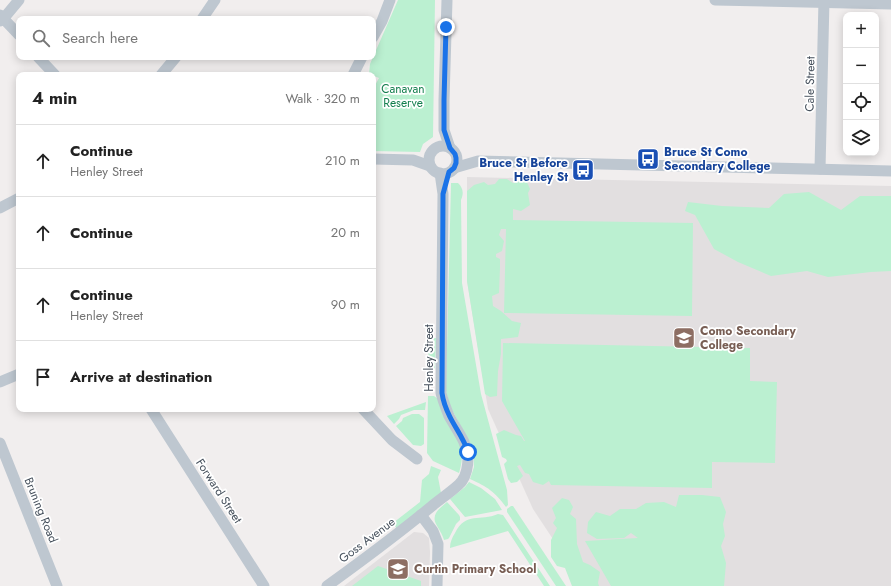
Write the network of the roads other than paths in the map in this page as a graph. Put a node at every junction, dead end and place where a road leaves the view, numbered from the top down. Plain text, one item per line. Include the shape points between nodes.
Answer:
1 (19, 0) edge
2 (215, 0) edge
3 (390, 0) edge
4 (447, 0) edge
5 (715, 0) edge
6 (824, 1) edge
7 (891, 4) edge
8 (204, 16) edge
9 (1, 18) edge
10 (16, 32) edge
11 (376, 32) edge
12 (41, 60) edge
13 (174, 60) edge
14 (360, 60) edge
15 (51, 72) edge
16 (164, 72) edge
17 (354, 72) edge
18 (444, 130) junction
19 (453, 151) junction
20 (431, 157) junction
21 (376, 159) edge
22 (478, 161) junction
23 (820, 169) junction
24 (448, 171) junction
25 (891, 171) edge
26 (16, 200) edge
27 (0, 208) edge
28 (16, 375) edge
29 (0, 382) edge
30 (153, 412) edge
31 (366, 412) edge
32 (0, 443) edge
33 (417, 459) dead end
34 (421, 515) junction
35 (57, 586) edge
36 (264, 586) edge
37 (327, 586) edge
38 (437, 586) edge

1 - 9 street
2 - 8 street
3 - 11 street
4 - 18 street
5 - 6 street
6 - 7 street
6 - 23 street, Cale Street
9 - 10 street
12 - 15 street
13 - 16 street
14 - 17 street
18 - 19 street
18 - 20 street
19 - 20 street via 442,146
19 - 22 street
19 - 24 street via 456,163
20 - 21 street via 413,160
20 - 24 street via 433,170
22 - 23 street
22 - 24 street
23 - 25 street
24 - 34 street, Henley Street via 443,194 442,393 449,416 468,452 468,464 462,481
26 - 27 street
28 - 29 street
30 - 36 street, Forward Street
31 - 33 street via 392,440
32 - 35 street, Bruning Road
34 - 37 street, Goss Avenue
34 - 38 street via 438,544

